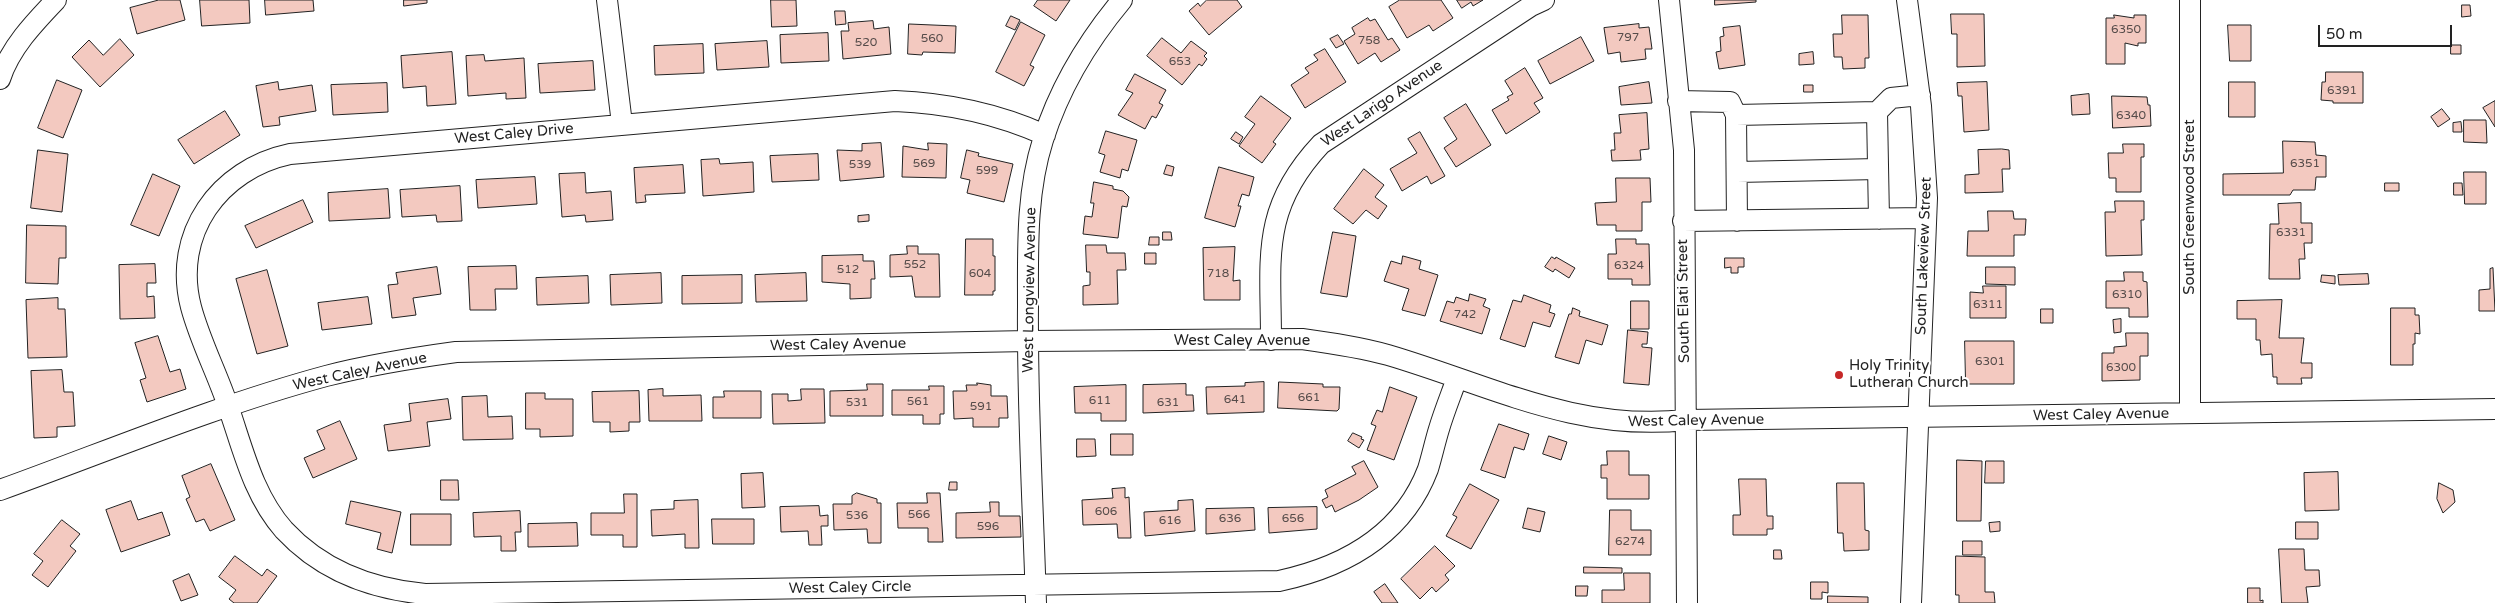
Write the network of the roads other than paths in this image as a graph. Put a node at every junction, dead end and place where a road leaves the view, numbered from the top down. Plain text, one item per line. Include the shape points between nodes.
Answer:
1 (56, 0) edge
2 (607, 0) edge
3 (1122, 0) edge
4 (1544, 0) edge
5 (1669, 0) edge
6 (1907, 0) edge
7 (2190, 0) edge
8 (0, 79) edge
9 (1920, 95) junction
10 (1678, 101) junction
11 (1877, 112) junction
12 (1736, 115) junction
13 (622, 124) junction
14 (1045, 135) junction
15 (1878, 169) junction
16 (1737, 172) junction
17 (1926, 218) junction
18 (1879, 219) junction
19 (1683, 221) junction
20 (1737, 221) junction
21 (1271, 340) junction
22 (1028, 342) junction
23 (1456, 378) junction
24 (228, 407) junction
25 (2495, 409) edge
26 (2190, 413) junction
27 (1917, 419) junction
28 (1686, 420) junction
29 (0, 490) edge
30 (1036, 594) edge
31 (741, 596) edge
32 (1687, 603) edge
33 (1911, 603) edge

1 - 8 street via 33,24
2 - 13 street
3 - 14 street, West Longview Avenue via 1080,58 1062,90
4 - 21 street, West Larigo Avenue via 1530,6 1321,144 1303,163 1284,194 1275,222 1271,245
5 - 10 street, South Elati Street
6 - 9 street, South Lakeview Street
7 - 26 street, South Greenwood Street
9 - 11 street via 1892,98
9 - 17 street, South Lakeview Street via 1926,152
10 - 12 street via 1730,102
10 - 19 street, South Elati Street via 1684,150
11 - 12 street
11 - 15 street
12 - 16 street
13 - 14 street, West Caley Drive via 895,101 964,107 1008,119
13 - 24 street, West Caley Drive via 290,154 254,166 237,176 210,203 199,221 188,258 187,278 191,307
14 - 22 street, West Longview Avenue via 1034,174 1028,228
15 - 16 street
15 - 18 street
16 - 20 street
17 - 18 street
17 - 27 street, South Lakeview Street
18 - 20 street
19 - 20 street
19 - 28 street, South Elati Street
21 - 22 street, West Caley Avenue
21 - 23 street, West Caley Avenue via 1302,339 1347,345
22 - 24 street, West Caley Avenue via 456,352 396,360 326,376
22 - 30 street, West Longview Avenue
23 - 28 street, West Caley Avenue via 1577,416 1645,424
23 - 30 street, West Caley Circle via 1427,470 1418,488 1391,526 1342,562 1279,581
24 - 29 street, West Caley Avenue
24 - 31 street, West Caley Circle via 249,470 263,500 284,529 318,560 366,584 426,594
25 - 26 street, West Caley Avenue
26 - 27 street, West Caley Avenue
27 - 28 street, West Caley Avenue
27 - 33 street, South Lakeview Street
28 - 32 street, South Elati Street
30 - 31 street, West Caley Circle

